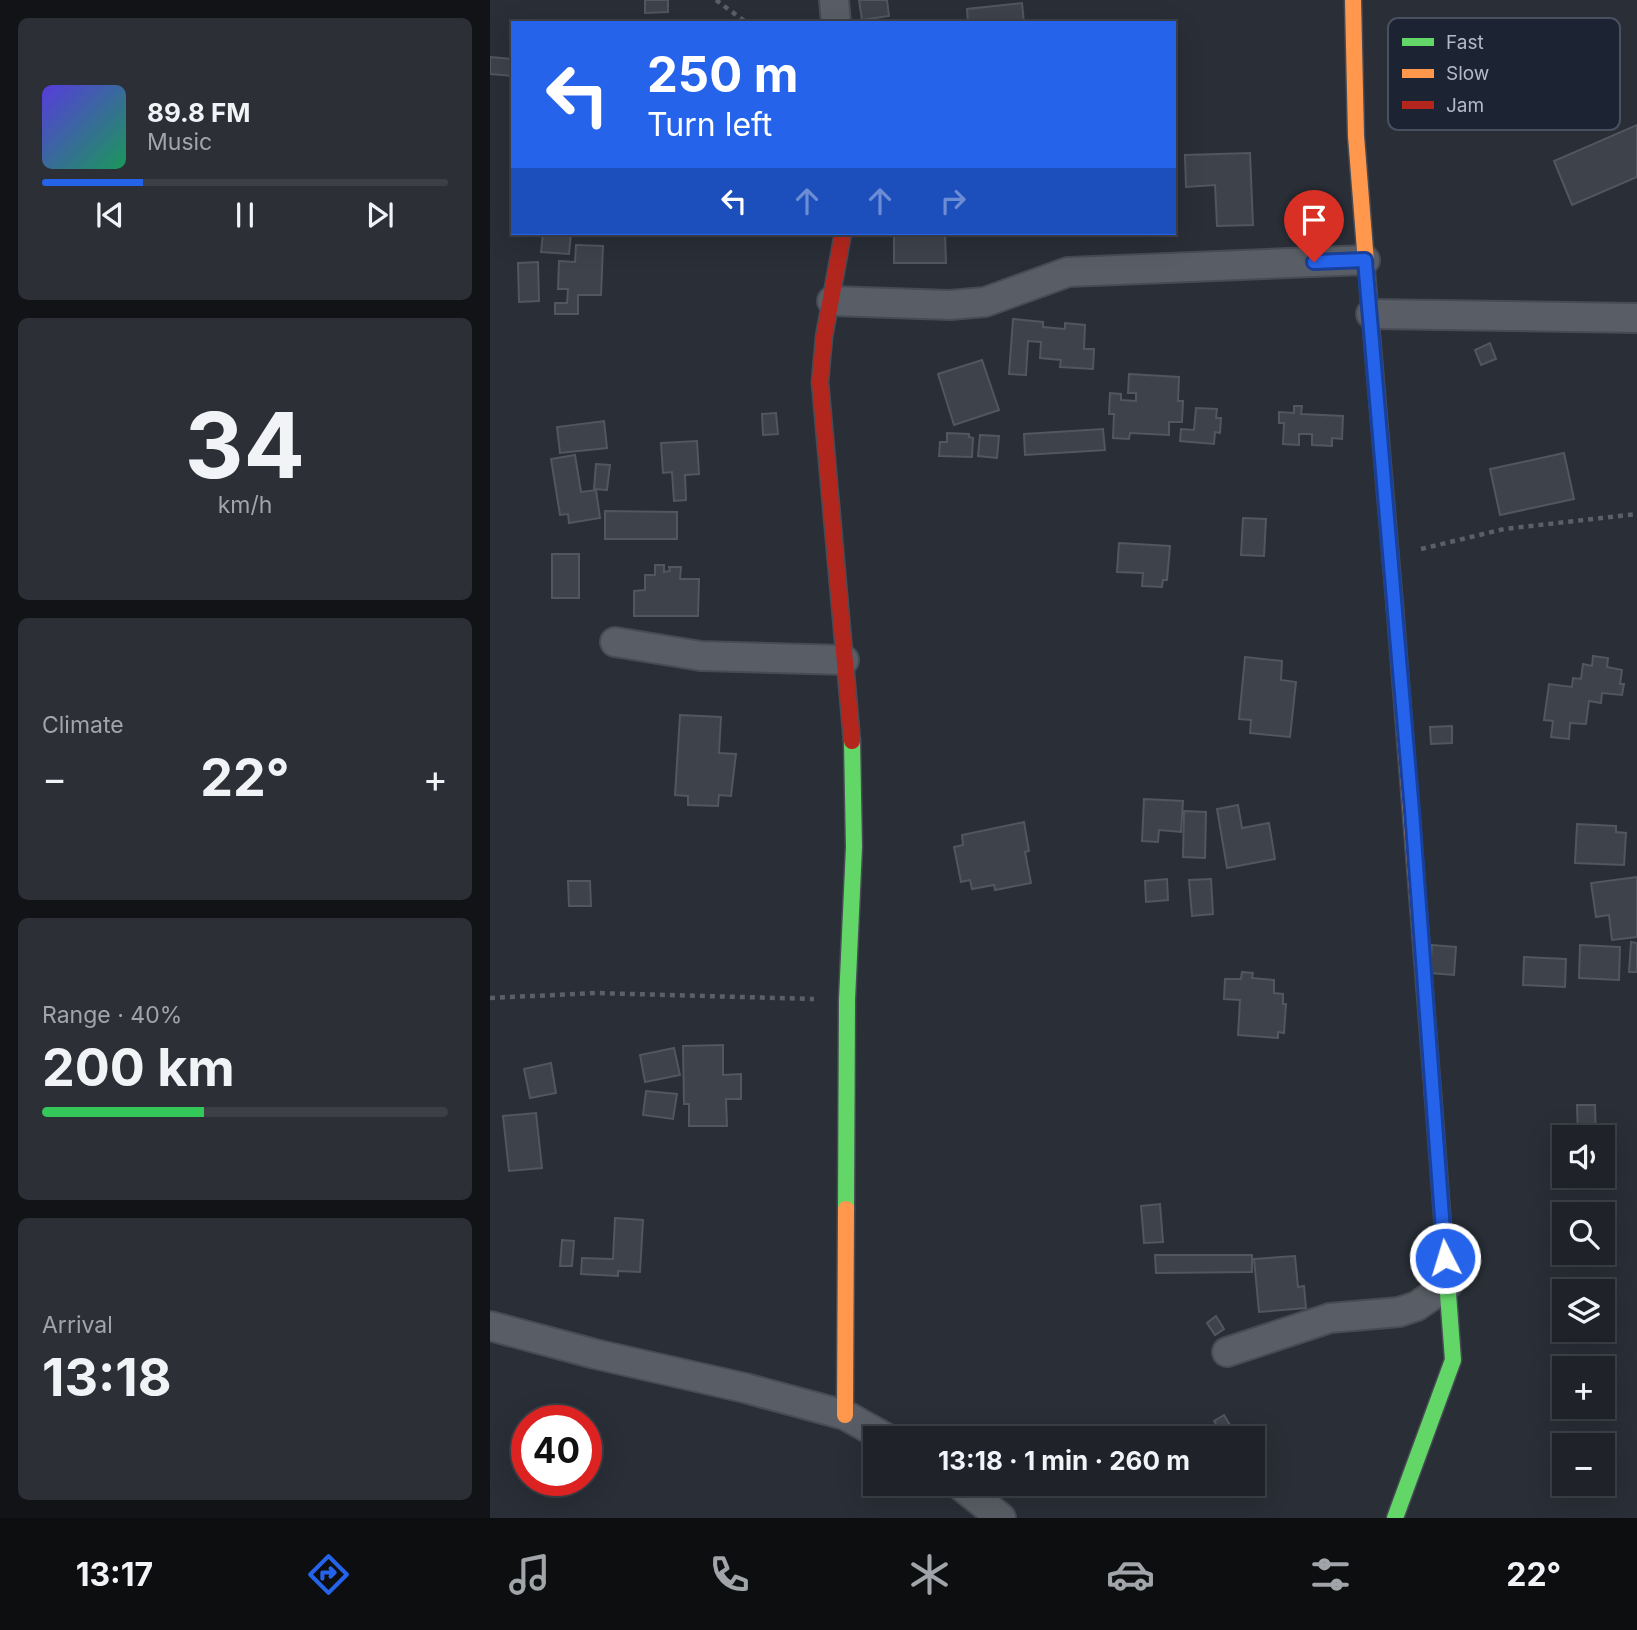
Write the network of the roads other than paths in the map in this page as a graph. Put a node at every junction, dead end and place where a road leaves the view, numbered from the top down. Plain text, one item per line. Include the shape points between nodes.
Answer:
1 (834, 0) edge
2 (1353, 0) edge
3 (836, 21) edge
4 (843, 235) edge
5 (1365, 260) junction
6 (832, 301) junction
7 (1371, 314) junction
8 (1637, 318) edge
9 (615, 642) dead end
10 (844, 660) junction
11 (1447, 1284) junction
12 (490, 1326) edge
13 (1227, 1352) dead end
14 (845, 1415) junction
15 (865, 1426) edge
16 (974, 1496) edge
17 (1002, 1518) edge
18 (1395, 1518) edge

1 - 3 street
2 - 5 street
4 - 6 street
5 - 6 street via 1068,272 985,302 950,305
5 - 7 street
6 - 10 street via 820,382
7 - 8 street
7 - 11 street
9 - 10 street via 701,656
10 - 14 street via 853,758 854,847 847,1000
11 - 13 street via 1417,1306 1399,1312 1330,1318
11 - 18 street via 1453,1360
12 - 14 street
14 - 15 street
16 - 17 street

